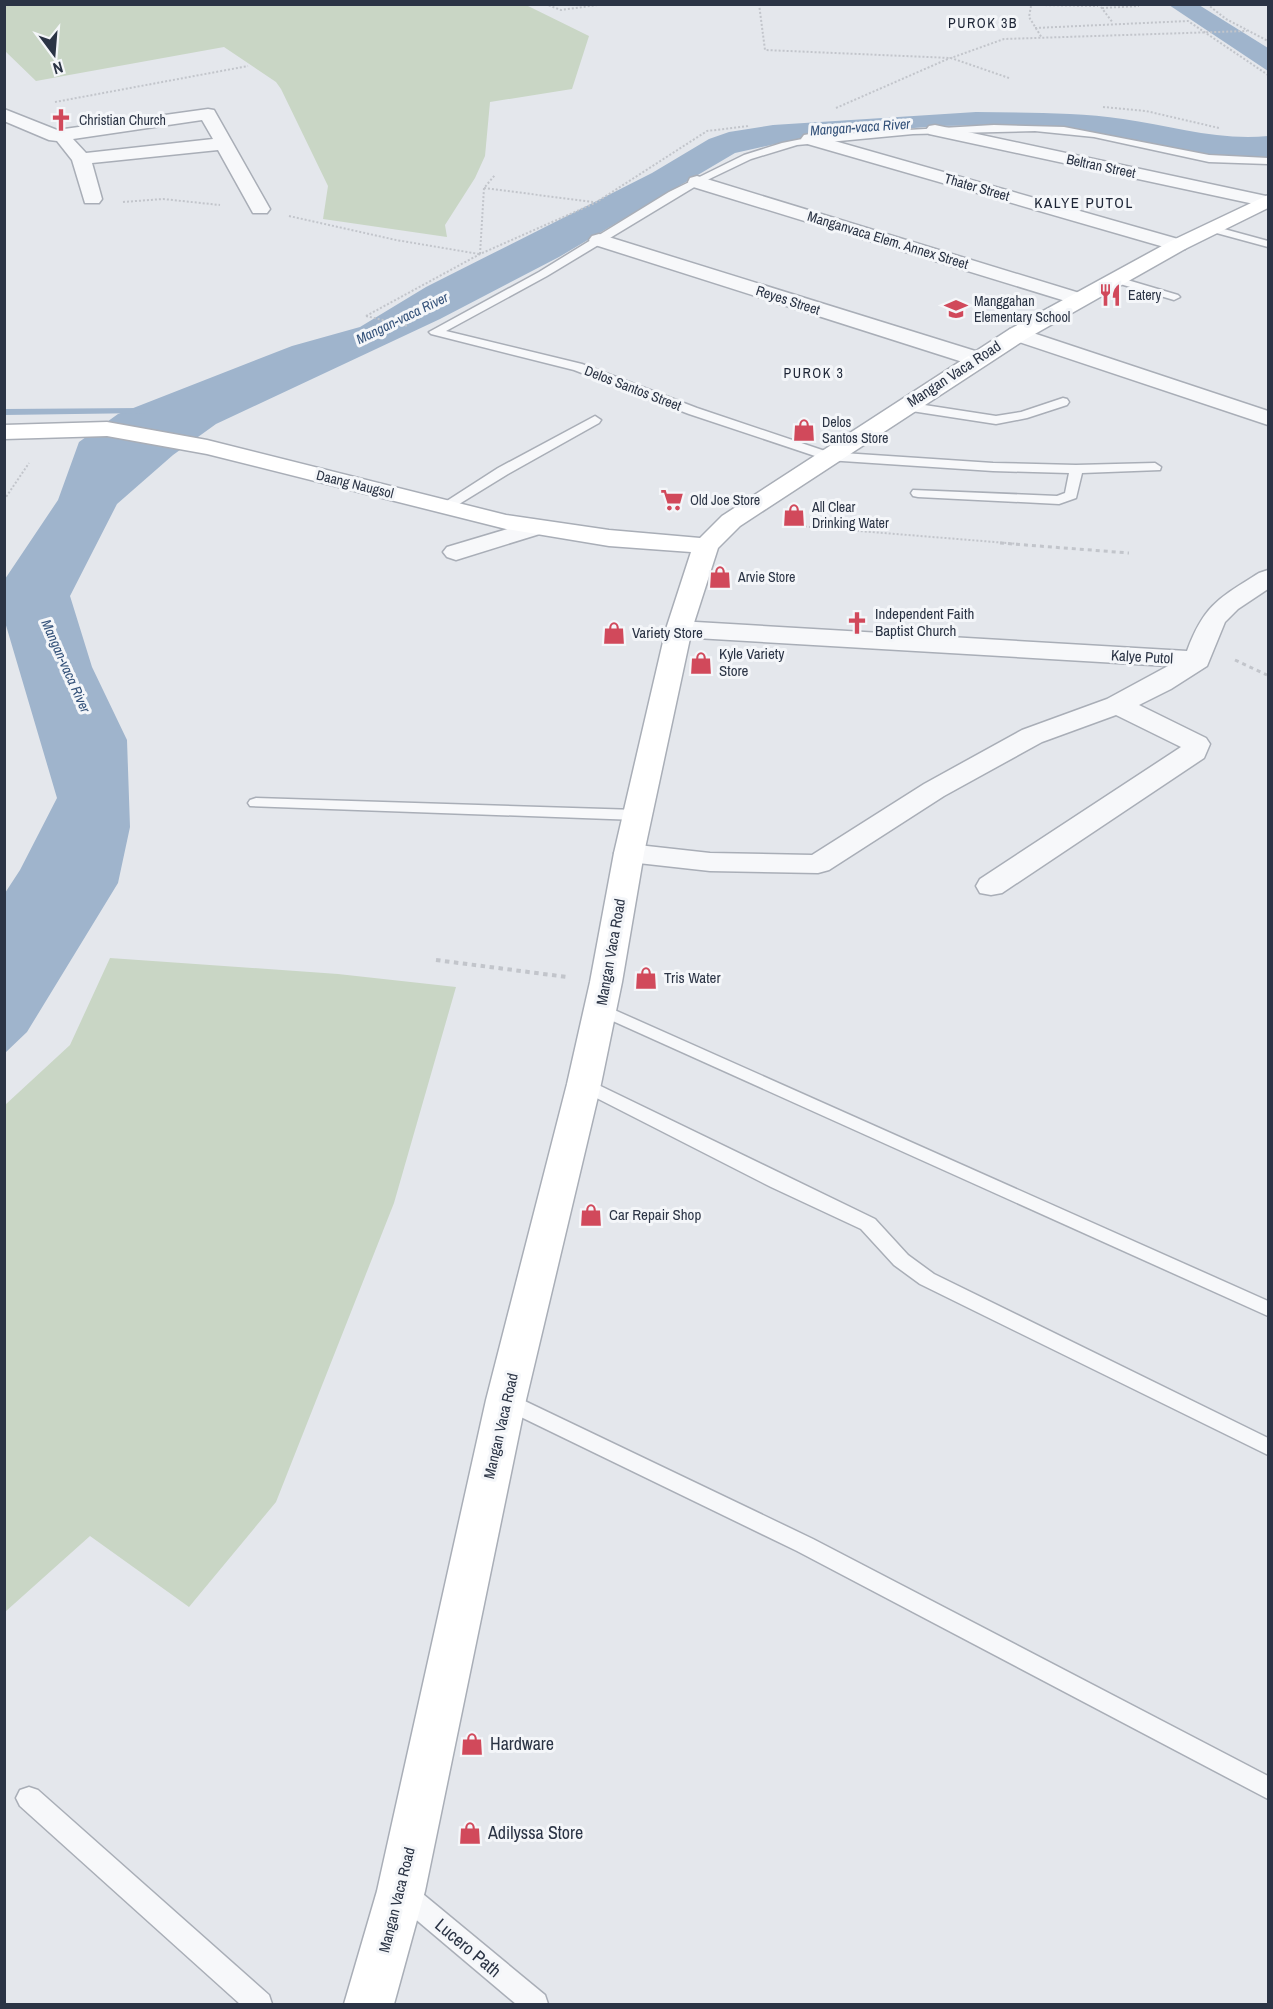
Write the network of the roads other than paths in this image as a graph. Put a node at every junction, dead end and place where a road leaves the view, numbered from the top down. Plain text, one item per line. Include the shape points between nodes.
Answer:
1 (9, 119) edge
2 (935, 130) junction
3 (55, 135) junction
4 (810, 139) junction
5 (222, 144) junction
6 (81, 159) junction
7 (1269, 161) edge
8 (697, 182) junction
9 (92, 199) dead end
10 (1267, 201) edge
11 (260, 209) dead end
12 (1213, 229) junction
13 (599, 240) junction
14 (1269, 244) edge
15 (1178, 245) junction
16 (1114, 279) junction
17 (1174, 297) dead end
18 (1079, 299) junction
19 (1017, 334) junction
20 (976, 359) junction
21 (1063, 402) dead end
22 (905, 406) junction
23 (1269, 418) edge
24 (595, 420) dead end
25 (4, 432) edge
26 (827, 456) junction
27 (1155, 467) dead end
28 (1076, 469) junction
29 (918, 493) dead end
30 (446, 506) junction
31 (534, 528) junction
32 (706, 546) junction
33 (456, 552) dead end
34 (1269, 578) edge
35 (679, 629) junction
36 (1197, 660) junction
37 (1117, 705) junction
38 (256, 803) dead end
39 (637, 815) junction
40 (628, 853) junction
41 (991, 886) dead end
42 (604, 995) junction
43 (584, 1084) junction
44 (1269, 1309) edge
45 (506, 1400) junction
46 (1269, 1447) edge
47 (1269, 1788) edge
48 (29, 1798) dead end
49 (400, 1891) junction
50 (259, 2004) edge
51 (369, 2004) edge
52 (535, 2004) edge

1 - 3 street
2 - 4 lane
2 - 7 lane via 1039,128 1220,160
2 - 10 street, Beltran Street
3 - 5 street via 208,114
3 - 6 street
4 - 8 lane via 747,157
4 - 15 street, Thater Street
5 - 6 street
5 - 11 street
6 - 9 street
8 - 13 lane
8 - 18 street, Manganvaca Elem. Annex Street
10 - 12 main road, Mangan Vaca Road
12 - 14 lane
12 - 15 main road, Mangan Vaca Road
13 - 20 street, Reyes Street
13 - 26 lane, Delos Santos Street via 435,332 578,367
15 - 16 main road, Mangan Vaca Road
16 - 17 lane
16 - 18 main road, Mangan Vaca Road
18 - 19 main road, Mangan Vaca Road
19 - 20 main road, Mangan Vaca Road
19 - 23 street
20 - 22 main road, Mangan Vaca Road
21 - 22 lane via 1023,416 996,420
22 - 26 main road, Mangan Vaca Road
24 - 30 lane
25 - 30 main road, Daang Naugsol via 107,429 207,447
26 - 28 lane, Delos Santos Street
26 - 32 main road, Mangan Vaca Road via 731,521
27 - 28 lane, Delos Santos Street
28 - 29 lane via 1071,495 1059,500
30 - 31 main road, Daang Naugsol
31 - 32 main road, Daang Naugsol
31 - 33 street
32 - 35 main road, Mangan Vaca Road
34 - 36 street via 1224,608 1209,626
35 - 36 street, Kalye Putol
35 - 39 main road, Mangan Vaca Road
36 - 37 street, Kalye Putol
37 - 40 street, Kalye Putol via 1032,735 934,790 818,864 710,862
37 - 41 street via 1190,739 1196,744 1194,752
38 - 39 lane
39 - 40 main road, Mangan Vaca Road
40 - 42 main road, Mangan Vaca Road
42 - 43 main road, Mangan Vaca Road
42 - 44 lane
43 - 45 main road, Mangan Vaca Road
43 - 46 lane via 868,1224 902,1260 927,1279
45 - 47 lane via 805,1545
45 - 49 main road, Mangan Vaca Road
48 - 50 lane
49 - 51 main road, Mangan Vaca Road
49 - 52 lane, Lucero Path

